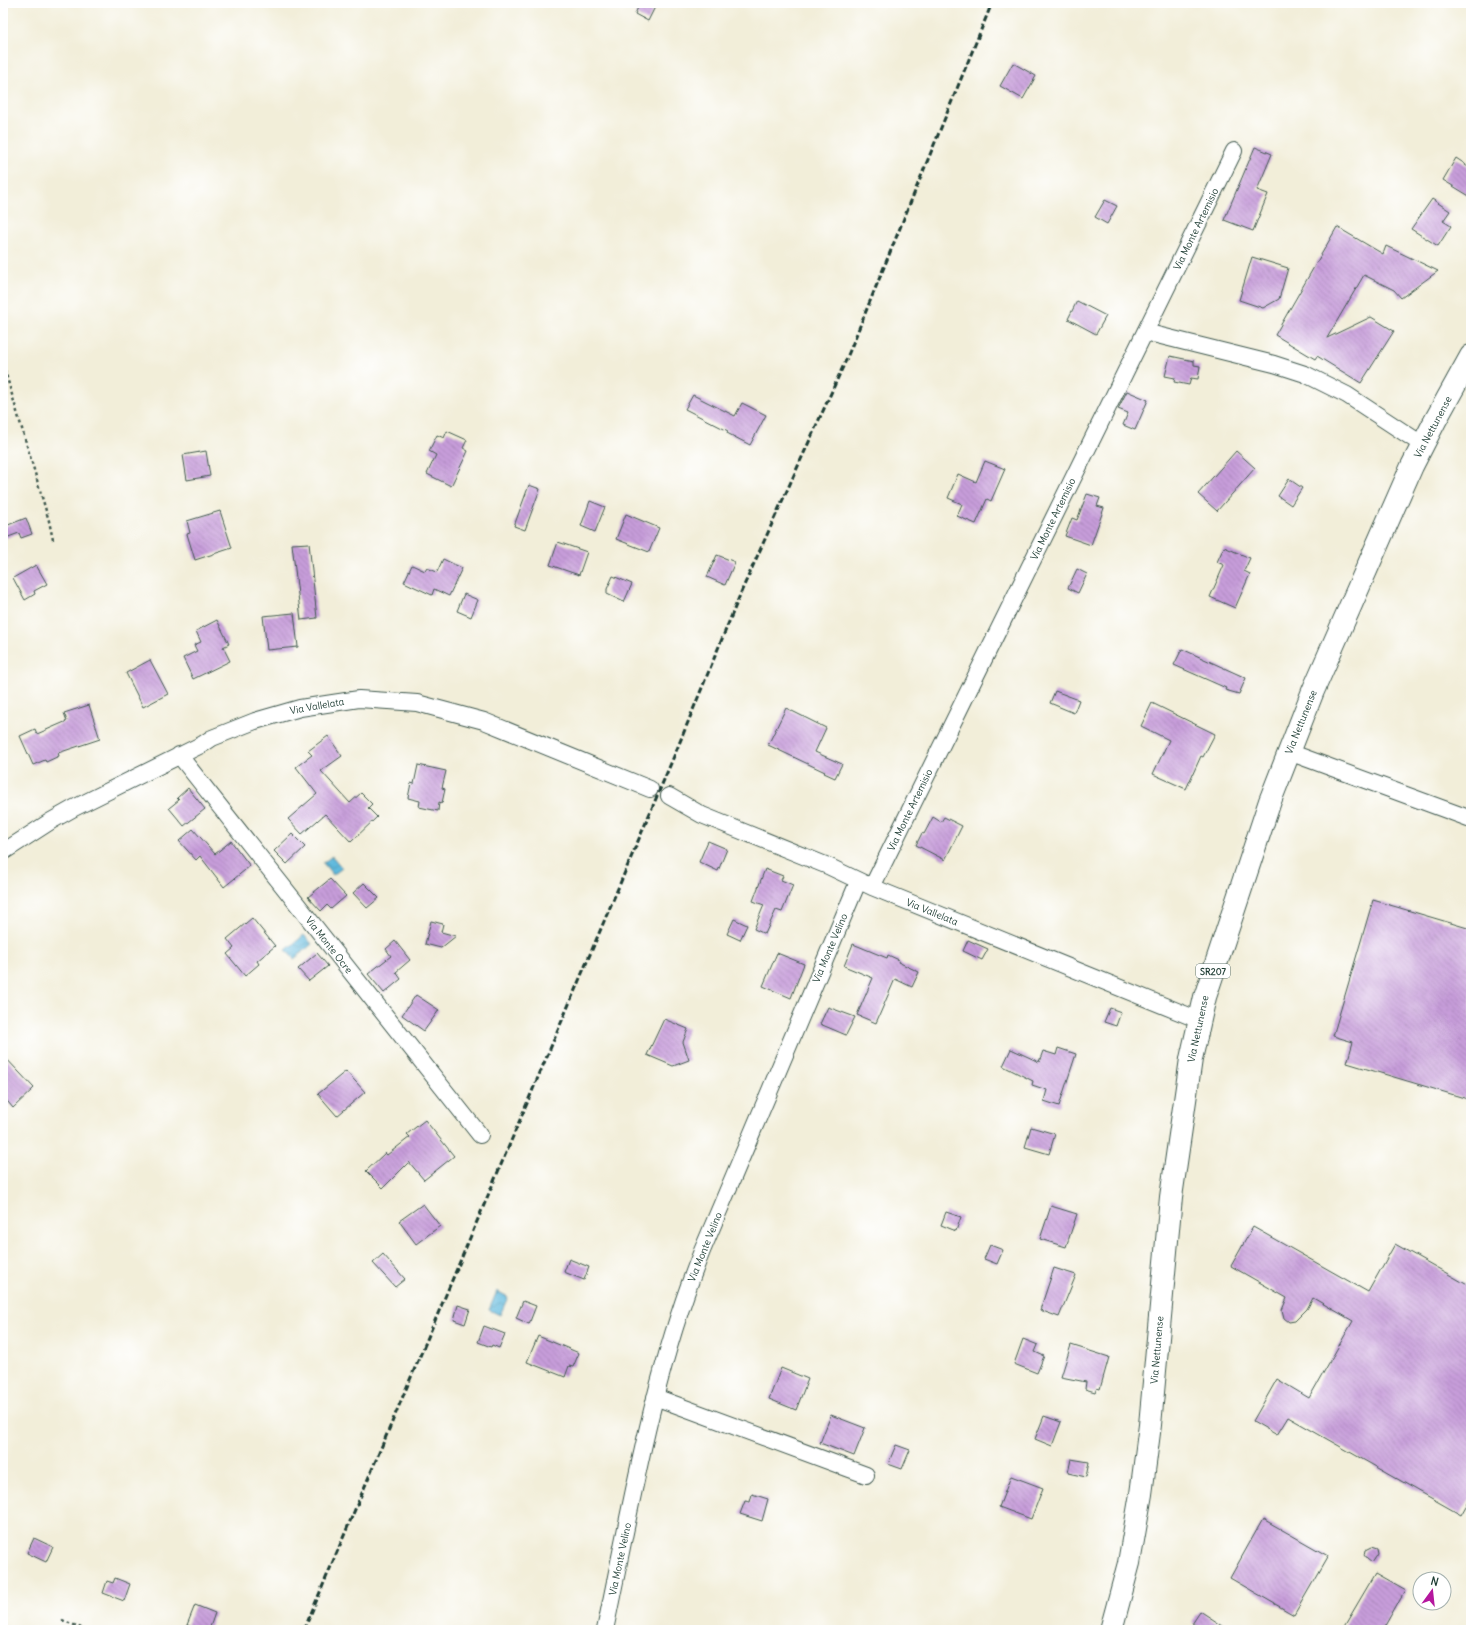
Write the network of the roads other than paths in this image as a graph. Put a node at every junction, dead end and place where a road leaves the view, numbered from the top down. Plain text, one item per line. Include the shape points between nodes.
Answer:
1 (1234, 151) dead end
2 (1146, 332) junction
3 (1471, 356) edge
4 (1423, 445) junction
5 (1289, 752) junction
6 (179, 755) junction
7 (650, 789) dead end
8 (669, 796) dead end
9 (1471, 820) edge
10 (3, 852) edge
11 (865, 884) junction
12 (1199, 1020) junction
13 (480, 1135) dead end
14 (655, 1397) junction
15 (866, 1475) dead end
16 (605, 1630) edge
17 (1111, 1630) edge

1 - 2 street, Via Monte Artemisio
2 - 4 street via 1306,374 1347,395
2 - 11 street, Via Monte Artemisio
3 - 4 main road, Via Nettunense / SR207
4 - 5 main road, Via Nettunense / SR207 via 1321,672
5 - 9 street
5 - 12 main road, Via Nettunense / SR207 via 1263,821
6 - 7 street, Via Vallelata via 212,738 255,721 300,708 359,699 391,700 424,704 484,721
6 - 10 street, Via Vallelata via 74,808
6 - 13 street, Via Monte Ocre
8 - 11 street, Via Vallelata via 702,815 828,866
11 - 12 street, Via Vallelata
11 - 14 street, Via Monte Velino via 697,1264 674,1330
12 - 17 main road, Via Nettunense / SR207 via 1171,1197 1150,1425 1141,1494 1129,1563
14 - 15 street
14 - 16 street, Via Monte Velino

